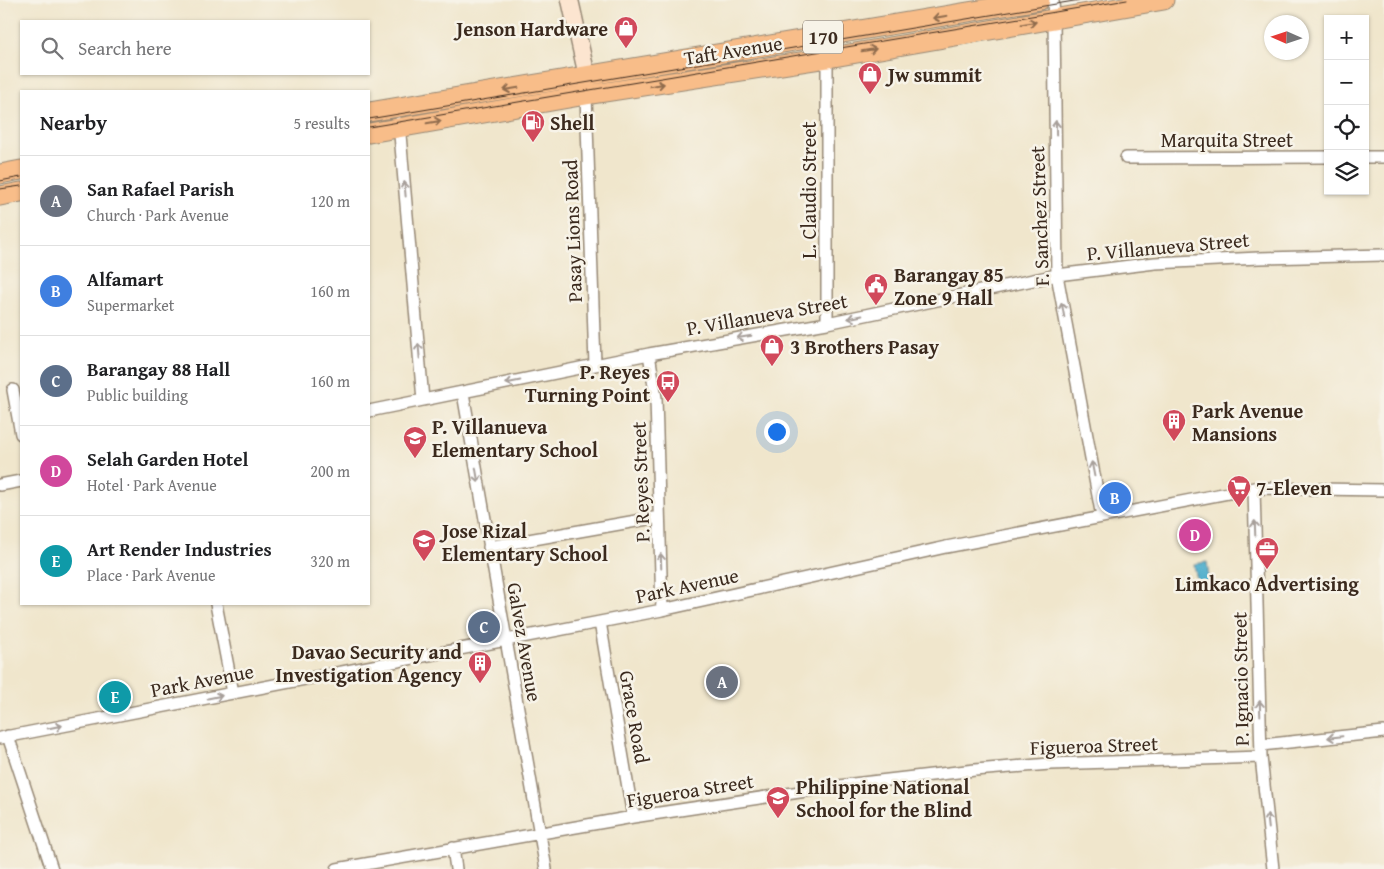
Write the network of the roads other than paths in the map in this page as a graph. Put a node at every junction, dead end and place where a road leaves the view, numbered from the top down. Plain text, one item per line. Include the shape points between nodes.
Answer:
1 (570, 0) edge
2 (1040, 0) edge
3 (1164, 0) edge
4 (1054, 9) edge
5 (827, 58) junction
6 (587, 76) junction
7 (586, 95) junction
8 (397, 108) junction
9 (370, 112) edge
10 (400, 128) junction
11 (370, 133) edge
12 (1324, 157) edge
13 (1369, 157) edge
14 (1384, 157) edge
15 (1126, 158) dead end
16 (20, 170) edge
17 (0, 174) edge
18 (20, 192) edge
19 (0, 196) edge
20 (1384, 255) edge
21 (1056, 275) junction
22 (827, 323) junction
23 (649, 354) junction
24 (595, 365) junction
25 (12, 390) dead end
26 (463, 393) junction
27 (424, 400) junction
28 (370, 412) edge
29 (20, 429) edge
30 (20, 481) edge
31 (0, 485) edge
32 (1254, 488) junction
33 (1384, 490) edge
34 (659, 517) junction
35 (1102, 517) junction
36 (489, 547) junction
37 (216, 605) edge
38 (662, 610) junction
39 (600, 622) junction
40 (505, 639) junction
41 (233, 693) junction
42 (1384, 732) edge
43 (4, 737) edge
44 (1261, 745) junction
45 (1261, 757) junction
46 (633, 817) junction
47 (540, 833) junction
48 (453, 848) junction
49 (367, 866) edge
50 (52, 869) edge
51 (337, 869) edge
52 (456, 869) edge
53 (546, 869) edge
54 (1273, 869) edge

1 - 6 street
2 -> 6 main road, Taft Avenue / 170
3 - 4 main road, Taft Avenue / 170
5 -> 4 main road, Taft Avenue / 170
21 -> 4 street, F. Sanchez Street
7 -> 5 main road, Taft Avenue / 170
5 - 22 street, L. Claudio Street
6 - 7 street
6 -> 8 main road, Taft Avenue / 170
10 -> 7 main road, Taft Avenue / 170
7 - 24 street, Pasay Lions Road
8 - 9 main road, Taft Avenue / 170
8 - 10 street
10 - 11 main road, Taft Avenue / 170
27 -> 10 street
12 - 15 street, Marquita Street
13 - 14 street
16 - 17 main road
18 - 19 main road
20 - 21 street, P. Villanueva Street via 1155,263
21 -> 22 street, P. Villanueva Street
35 -> 21 street, F. Sanchez Street
22 -> 23 street, P. Villanueva Street
23 - 24 street, P. Villanueva Street
23 - 34 street, P. Reyes Street via 656,398
24 -> 26 street, P. Villanueva Street
25 - 29 street
26 - 27 street, P. Villanueva Street
26 -> 36 street, Galvez Avenue
27 - 28 street, P. Villanueva Street
30 - 31 street
32 - 33 street, Park Avenue
32 - 35 street, Park Avenue
44 -> 32 street, P. Ignacio Street
34 - 36 street
38 -> 34 street, P. Reyes Street
35 - 38 street, Park Avenue via 946,546
36 - 40 street, Galvez Avenue
37 - 41 street
38 - 39 street, Park Avenue
39 - 40 street, Park Avenue
39 - 46 street, Grace Road
40 - 41 street, Park Avenue
40 - 47 street, Galvez Avenue
43 -> 41 street, Park Avenue
42 -> 44 street
43 - 50 street
44 - 45 street, P. Ignacio Street
45 - 46 street, Figueroa Street via 1050,764 975,770 853,784
54 -> 45 street, P. Ignacio Street
46 - 47 street, Figueroa Street
47 - 48 street, Figueroa Street
47 - 53 street, Galvez Avenue
48 - 49 street, Figueroa Street
48 - 52 street
49 - 51 street, Figueroa Street

